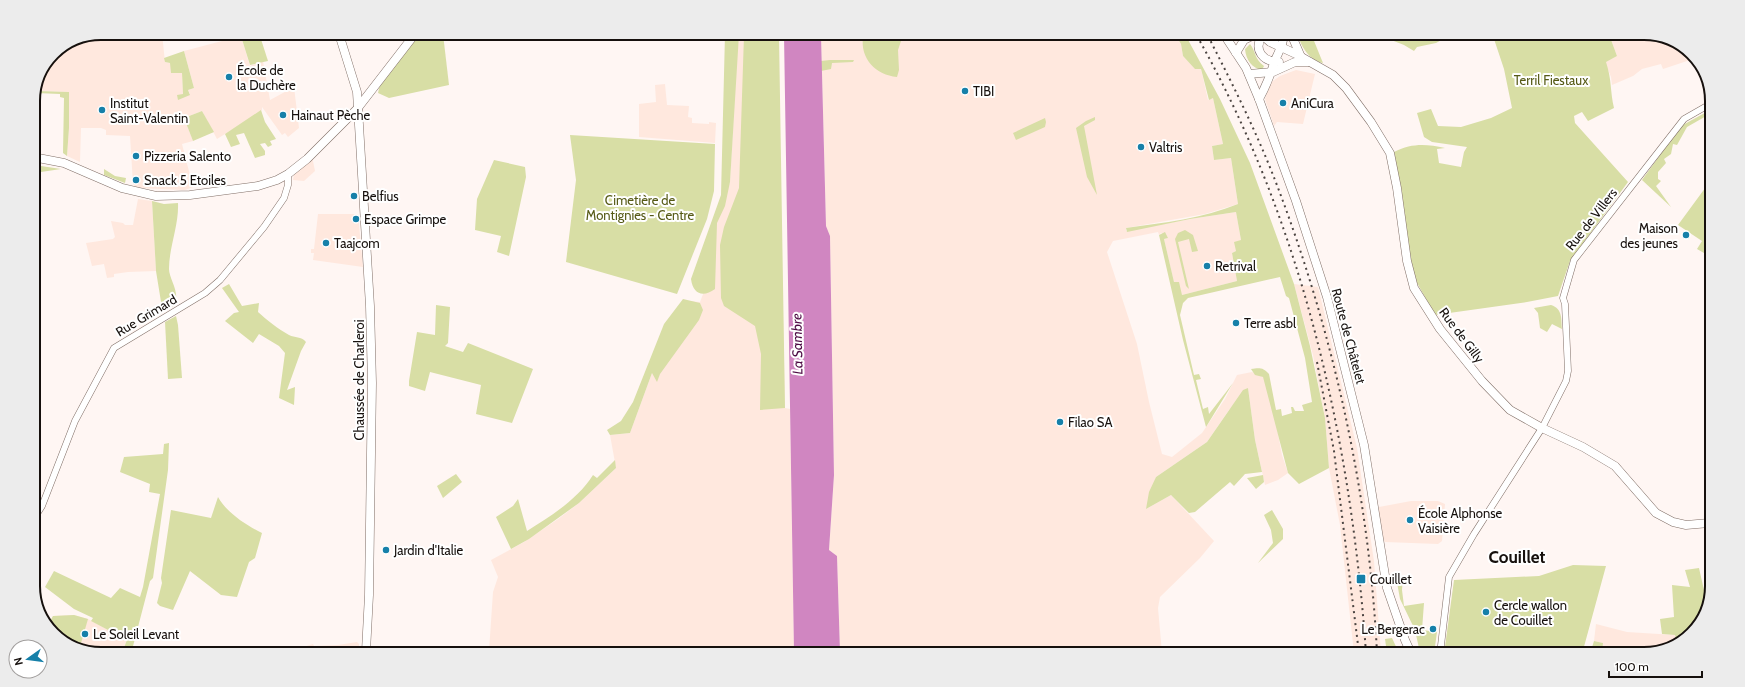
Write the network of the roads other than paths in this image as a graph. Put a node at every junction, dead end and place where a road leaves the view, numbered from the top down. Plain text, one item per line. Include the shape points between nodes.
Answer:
1 (341, 40) edge
2 (410, 40) edge
3 (1228, 40) edge
4 (1244, 40) edge
5 (1260, 40) edge
6 (1267, 40) edge
7 (1283, 40) edge
8 (1293, 40) edge
9 (1282, 48) junction
10 (1236, 53) junction
11 (1298, 59) junction
12 (1274, 62) junction
13 (1273, 72) junction
14 (1249, 74) junction
15 (1259, 99) junction
16 (1705, 107) edge
17 (358, 109) junction
18 (40, 158) edge
19 (288, 174) junction
20 (1542, 428) junction
21 (40, 509) edge
22 (1705, 524) edge
23 (366, 647) edge
24 (1408, 647) edge
25 (1441, 647) edge

1 - 17 main road, Chaussée de Charleroi via 357,92
2 - 17 main road
3 - 10 main road, Route de Châtelet
4 - 10 main road
5 - 12 main road via 1258,46 1260,53 1264,58
6 - 9 main road, Rue de Gilly
7 - 9 main road
8 - 11 main road
9 - 11 main road, Rue de Gilly
9 - 12 main road
10 - 14 main road, Route de Châtelet
11 - 12 main road
11 - 13 main road
11 - 20 main road, Rue de Gilly via 1310,62 1333,75 1346,88 1390,153 1407,261 1414,288 1437,324 1510,410
12 - 13 main road
13 - 14 main road
13 - 15 main road
14 - 15 main road, Route de Châtelet
15 - 24 main road, Route de Châtelet via 1296,201 1326,297 1364,445 1387,588
16 - 20 street, Rue de Villers via 1684,119 1572,262 1563,298 1568,371
17 - 19 main road
17 - 23 main road, Chaussée de Charleroi via 372,383
18 - 19 main road via 64,163 122,188 156,196 190,195 258,186
19 - 21 street, Rue Grimard via 284,198 264,227 220,280 205,293 114,348 75,421
20 - 22 main road, Rue de Gilly via 1616,466 1656,513 1686,526
20 - 25 street, Rue de Villers via 1449,577

